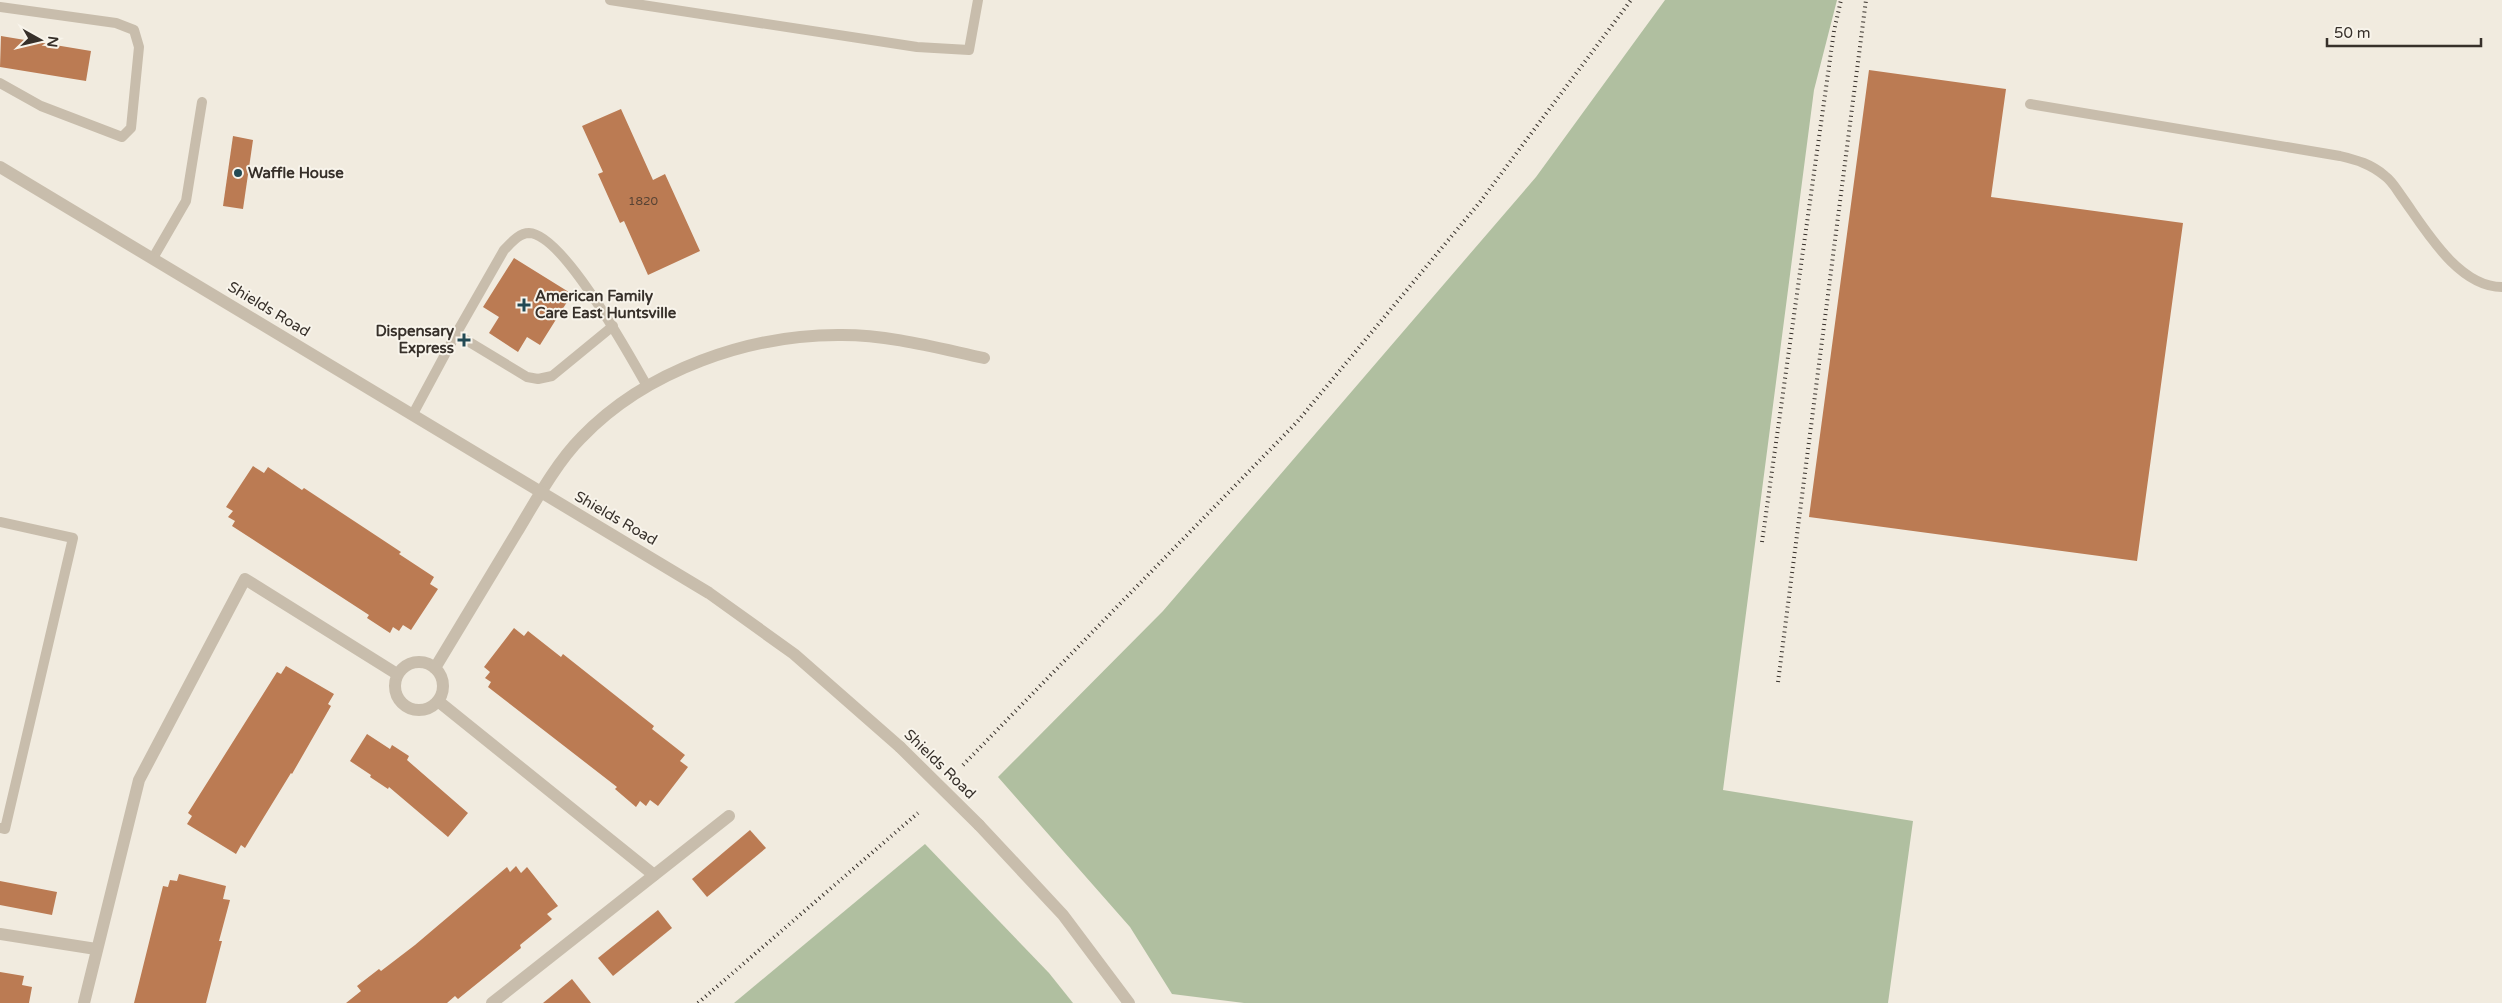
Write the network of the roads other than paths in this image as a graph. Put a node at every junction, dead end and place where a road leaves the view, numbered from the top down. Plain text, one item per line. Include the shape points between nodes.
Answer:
1 (610, 0) edge
2 (978, 0) edge
3 (0, 7) edge
4 (0, 83) edge
5 (202, 102) dead end
6 (2030, 104) dead end
7 (0, 167) edge
8 (153, 258) junction
9 (2502, 287) edge
10 (613, 326) junction
11 (456, 334) junction
12 (984, 358) dead end
13 (647, 386) junction
14 (413, 414) junction
15 (540, 494) junction
16 (0, 522) edge
17 (435, 668) junction
18 (398, 674) junction
19 (438, 701) junction
20 (729, 816) dead end
21 (0, 828) edge
22 (654, 875) junction
23 (0, 934) edge
24 (96, 949) junction
25 (84, 1003) edge
26 (492, 1003) edge
27 (1129, 1003) edge

1 - 2 lane via 917,47 969,50
3 - 4 lane via 116,23 134,30 139,47 131,128 122,137 40,106
5 - 8 lane via 186,201
6 - 9 lane via 2366,162 2386,177 2439,247 2468,277 2491,287
7 - 8 street, Shields Road
8 - 14 street, Shields Road
10 - 11 lane via 552,376 538,379 527,377
10 - 11 lane via 557,248 543,237 528,233 514,238 504,250
10 - 13 lane
11 - 14 lane
12 - 13 street via 893,339 842,335 791,338 737,347
13 - 15 street via 581,438
14 - 15 street, Shields Road
15 - 17 street
15 - 27 street, Shields Road, bridge via 604,528 709,593 794,654 900,747 979,825 1064,915
16 - 21 lane via 73,538 5,829
17 - 18 street via 417,661 409,663
17 - 19 street via 443,686
18 - 19 street via 395,690 398,698 409,708 425,710
18 - 24 street via 244,579 139,780
19 - 22 street
20 - 22 street
22 - 26 street
23 - 24 street
24 - 25 street

